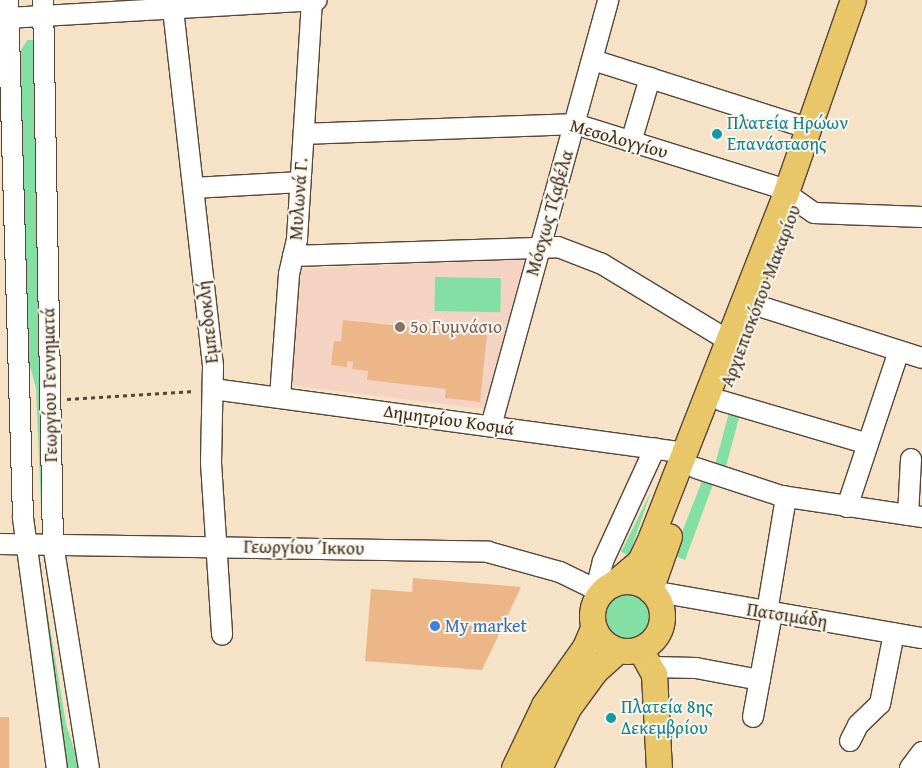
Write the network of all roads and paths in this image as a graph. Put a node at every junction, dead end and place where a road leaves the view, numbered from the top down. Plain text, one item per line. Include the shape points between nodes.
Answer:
1 (314, 0) edge
2 (608, 0) edge
3 (852, 0) edge
4 (866, 0) edge
5 (184, 6) edge
6 (43, 8) edge
7 (8, 9) edge
8 (593, 60) junction
9 (650, 78) junction
10 (575, 124) junction
11 (808, 128) junction
12 (304, 134) junction
13 (631, 142) junction
14 (300, 182) junction
15 (194, 188) junction
16 (792, 196) junction
17 (922, 217) edge
18 (542, 245) junction
19 (293, 256) junction
20 (759, 306) junction
21 (729, 341) junction
22 (899, 351) junction
23 (922, 358) edge
24 (214, 390) junction
25 (280, 397) junction
26 (51, 400) junction
27 (722, 401) junction
28 (491, 426) junction
29 (868, 444) junction
30 (655, 448) junction
31 (911, 459) dead end
32 (690, 460) junction
33 (786, 497) junction
34 (847, 506) junction
35 (915, 516) edge
36 (0, 544) edge
37 (26, 544) junction
38 (53, 544) junction
39 (214, 546) junction
40 (604, 588) junction
41 (651, 591) junction
42 (770, 613) junction
43 (593, 628) junction
44 (894, 633) junction
45 (222, 635) dead end
46 (922, 638) edge
47 (636, 656) junction
48 (760, 680) junction
49 (753, 717) dead end
50 (850, 741) dead end
51 (922, 752) edge
52 (545, 766) edge
53 (57, 768) edge
54 (89, 768) edge
55 (514, 768) edge
56 (659, 768) edge
57 (910, 768) edge

1 - 5 street
1 - 12 street, Μυλωνά Γ.
2 - 8 street, Μόσχως Τζαβέλα
3 - 11 main road
4 - 16 main road, Αρχιεπισκόπου Μακαρίου
5 - 6 street
5 - 15 street, Εμπεδοκλή
6 - 7 street
6 - 26 street, Γεωργίου Γεννηματά
7 - 37 street, Γεωργίου Γεννηματά
8 - 9 street
8 - 10 street, Μόσχως Τζαβέλα
9 - 11 street
9 - 13 street
10 - 12 street, Μεσολογγίου
10 - 13 street, Μεσολογγίου
10 - 18 street, Μόσχως Τζαβέλα
11 - 16 main road
12 - 14 street, Μυλωνά Γ.
13 - 16 street, Μεσολογγίου
14 - 15 street
14 - 19 street, Μυλωνά Γ.
15 - 24 street, Εμπεδοκλή
16 - 17 street, Μεσολογγίου via 822,214
16 - 20 main road, Αρχιεπισκόπου Μακαρίου
16 - 21 main road
18 - 19 street
18 - 21 street via 593,260
18 - 28 street, Μόσχως Τζαβέλα
19 - 25 street, Μυλωνά Γ.
20 - 22 street
20 - 27 main road, Αρχιεπισκόπου Μακαρίου
21 - 32 main road
22 - 23 street
22 - 29 street
24 - 25 street, Δημητρίου Κοσμά
24 - 26 path
24 - 39 street, Εμπεδοκλή
25 - 28 street, Δημητρίου Κοσμά
26 - 38 street, Γεωργίου Γεννηματά
27 - 29 street
27 - 32 main road, Αρχιεπισκόπου Μακαρίου
28 - 30 street, Δημητρίου Κοσμά
29 - 34 street
30 - 32 street, Δημητρίου Κοσμά
30 - 40 street via 603,561
31 - 35 street
32 - 33 street, Δημητρίου Κοσμά
32 - 40 main road via 644,555
32 - 41 main road, Αρχιεπισκόπου Μακαρίου
33 - 34 street, Δημητρίου Κοσμά
33 - 42 street
34 - 35 street, Δημητρίου Κοσμά
36 - 37 street, Γεωργίου Ίκκου
37 - 38 street, Γεωργίου Ίκκου
37 - 53 street, Γεωργίου Γεννηματά
38 - 39 street, Γεωργίου Ίκκου
38 - 54 street, Γεωργίου Γεννηματά
39 - 40 street, Γεωργίου Ίκκου via 488,552
39 - 45 street, Εμπεδοκλή
40 - 41 main road via 629,581
40 - 43 main road via 592,606
41 - 42 street, Πατσιμάδη
41 - 47 main road via 660,605 662,622 654,639
42 - 44 street, Πατσιμάδη
42 - 48 street
43 - 47 main road via 600,640
43 - 55 main road via 586,647 544,704
44 - 46 street, Πατσιμάδη
44 - 50 street via 880,704 858,725
47 - 48 street
47 - 52 main road via 595,671 573,701
47 - 56 main road
48 - 49 street
51 - 57 street

